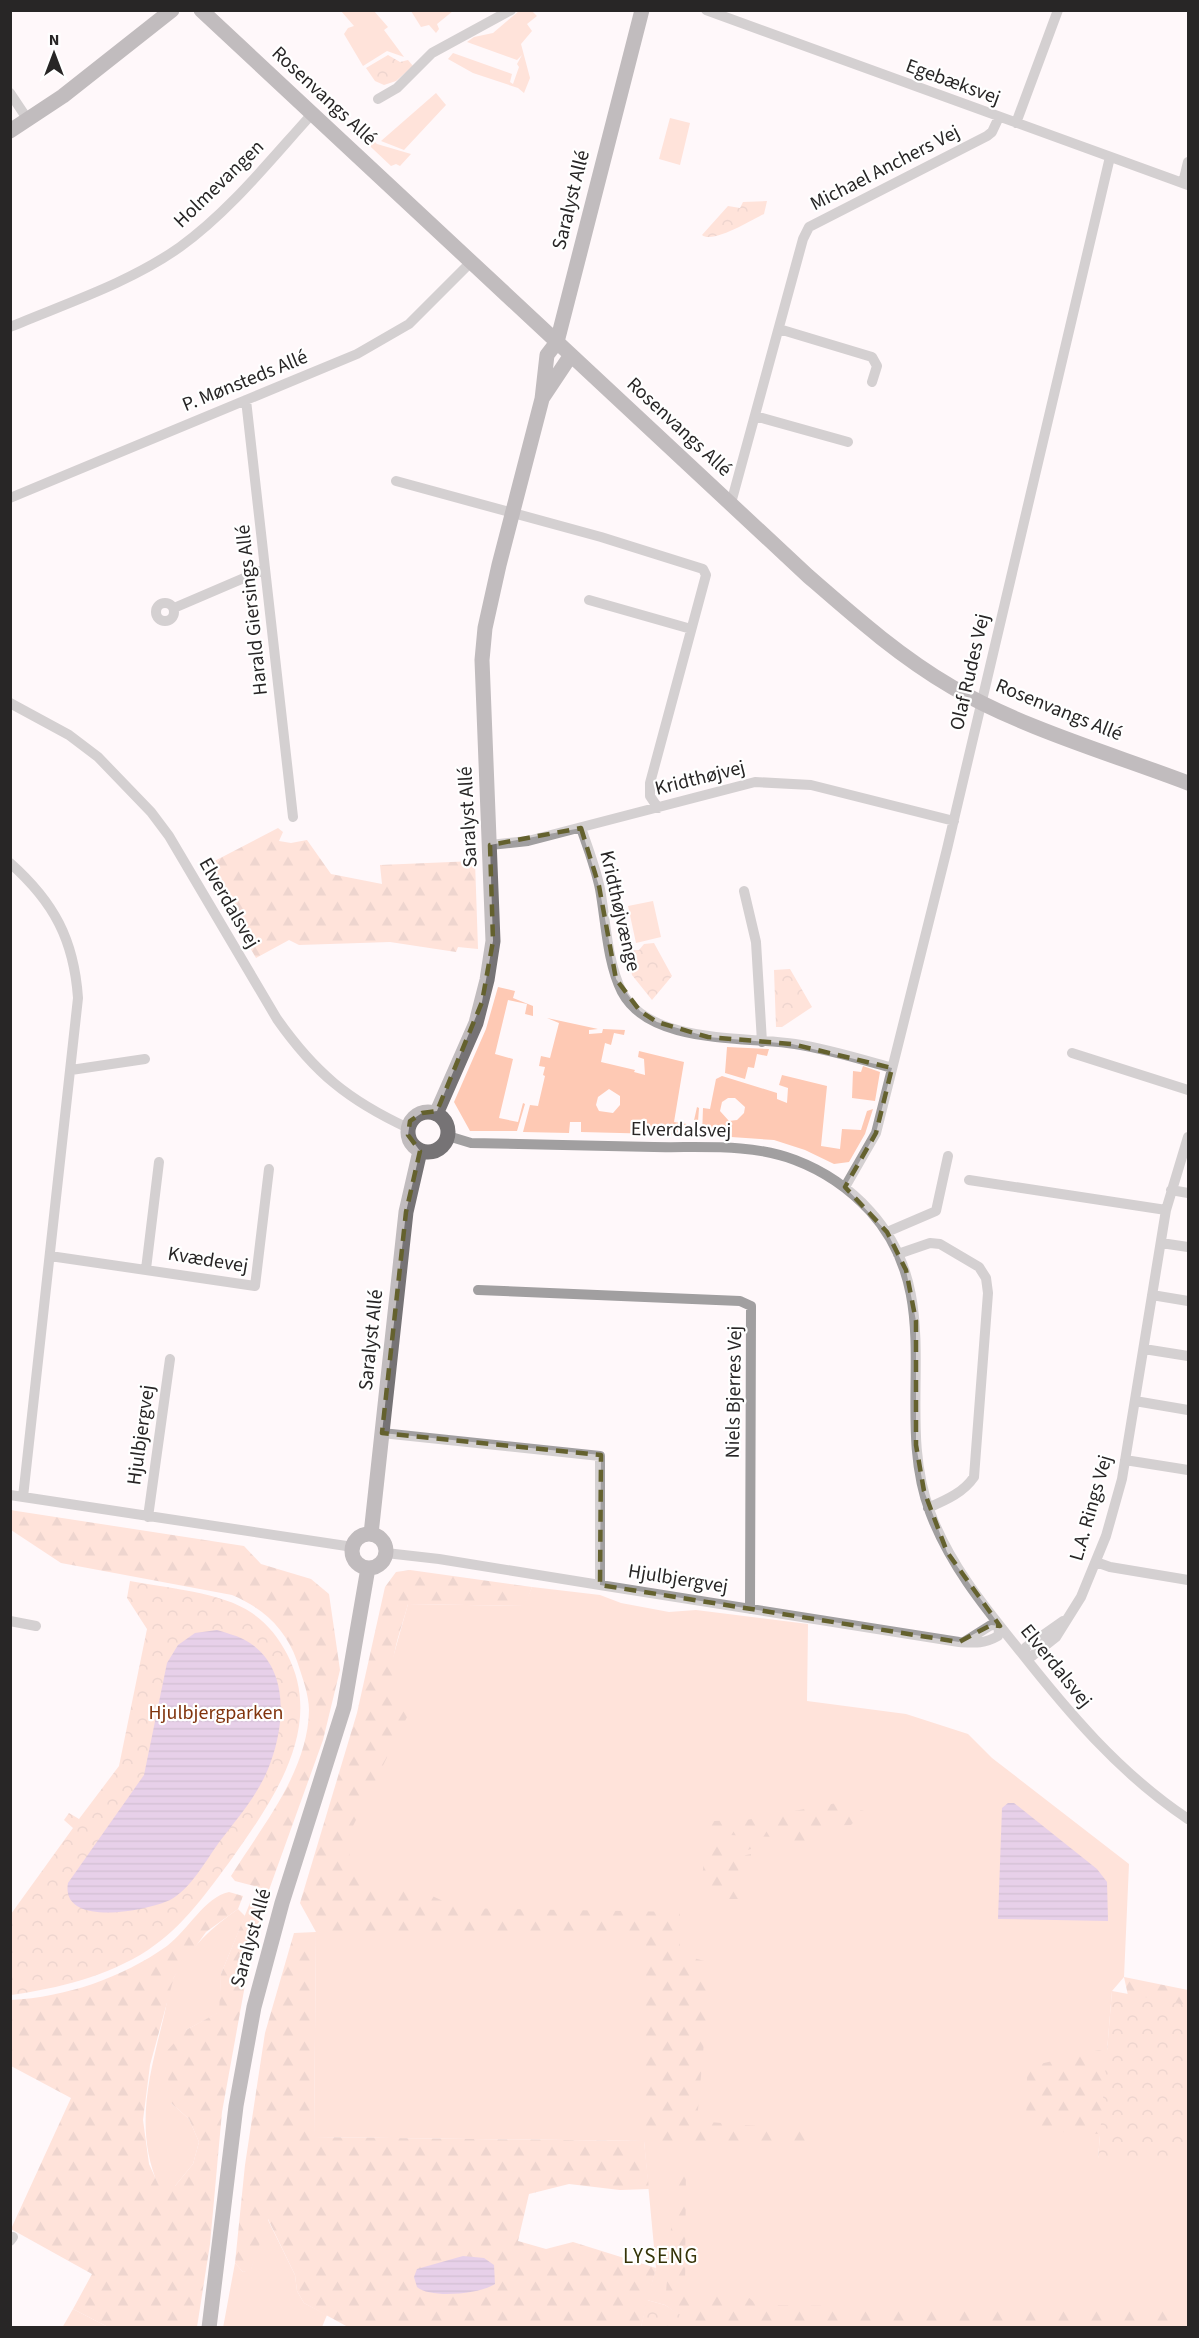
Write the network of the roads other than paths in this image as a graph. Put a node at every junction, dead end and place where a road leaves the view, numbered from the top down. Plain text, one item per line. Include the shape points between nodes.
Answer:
1 (172, 10) edge
2 (201, 10) edge
3 (511, 10) edge
4 (642, 10) edge
5 (706, 10) edge
6 (1058, 10) edge
7 (10, 93) edge
8 (378, 99) dead end
9 (312, 114) junction
10 (999, 117) junction
11 (28, 120) junction
12 (1016, 123) junction
13 (10, 131) edge
14 (1110, 157) junction
15 (1188, 162) edge
16 (1186, 184) edge
17 (471, 262) junction
18 (10, 327) edge
19 (779, 329) junction
20 (557, 342) junction
21 (571, 355) junction
22 (872, 382) dead end
23 (542, 399) junction
24 (246, 400) junction
25 (755, 416) junction
26 (848, 442) dead end
27 (396, 481) dead end
28 (10, 498) edge
29 (731, 503) junction
30 (514, 512) junction
31 (265, 569) junction
32 (588, 600) dead end
33 (174, 608) dead end
34 (691, 629) junction
35 (981, 702) junction
36 (10, 703) edge
37 (1188, 783) edge
38 (658, 808) junction
39 (293, 816) dead end
40 (954, 821) junction
41 (582, 828) junction
42 (490, 845) junction
43 (10, 863) edge
44 (744, 891) dead end
45 (762, 1042) junction
46 (1072, 1053) dead end
47 (145, 1059) dead end
48 (892, 1068) junction
49 (71, 1070) junction
50 (1188, 1090) edge
51 (436, 1114) junction
52 (408, 1128) junction
53 (447, 1137) junction
54 (1188, 1137) edge
55 (420, 1151) junction
56 (948, 1156) dead end
57 (159, 1162) dead end
58 (269, 1169) dead end
59 (969, 1180) dead end
60 (845, 1187) junction
61 (1171, 1190) junction
62 (1188, 1193) edge
63 (1166, 1210) junction
64 (887, 1232) junction
65 (1161, 1243) junction
66 (1188, 1247) edge
67 (898, 1254) junction
68 (50, 1256) junction
69 (146, 1269) junction
70 (478, 1290) dead end
71 (1152, 1295) junction
72 (1188, 1301) edge
73 (1144, 1349) junction
74 (1188, 1356) edge
75 (170, 1359) dead end
76 (1135, 1401) junction
77 (1188, 1410) edge
78 (382, 1433) junction
79 (1125, 1460) junction
80 (1188, 1470) edge
81 (10, 1495) edge
82 (22, 1497) junction
83 (928, 1508) junction
84 (148, 1516) junction
85 (371, 1534) junction
86 (352, 1547) junction
87 (386, 1553) junction
88 (1096, 1562) junction
89 (368, 1568) junction
90 (1188, 1580) edge
91 (600, 1585) junction
92 (750, 1609) junction
93 (10, 1620) edge
94 (36, 1626) dead end
95 (1000, 1626) junction
96 (1024, 1656) junction
97 (1188, 1819) edge
98 (209, 2328) edge

1 - 11 street
2 - 9 street, Rosenvangs Allé
3 - 8 street via 432,53 397,88
4 - 20 street, Saralyst Allé
5 - 10 street, Egebæksvej
6 - 12 street
7 - 11 street
9 - 17 street, Rosenvangs Allé
9 - 18 street, Holmevangen via 227,204 180,246 136,273
10 - 12 street, Egebæksvej
10 - 19 street, Michael Anchers Vej via 987,136 809,227
11 - 13 street
12 - 14 street, Egebæksvej
14 - 16 street, Egebæksvej
14 - 35 street, Olaf Rudes Vej
15 - 16 street
17 - 20 street, Rosenvangs Allé
17 - 24 street, P. Mønsteds Allé via 430,306 400,329 357,354
19 - 22 street via 873,357 877,366
19 - 25 street, Michael Anchers Vej
20 - 21 street, Rosenvangs Allé
20 - 23 street, Saralyst Allé via 547,355
21 - 23 street, Saralyst Allé
21 - 29 street, Rosenvangs Allé
23 - 30 street, Saralyst Allé
24 - 28 street, P. Mønsteds Allé
24 - 31 street, Harald Giersings Allé
25 - 26 street
25 - 29 street, Michael Anchers Vej
27 - 30 street
29 - 35 street, Rosenvangs Allé via 881,640
30 - 34 street via 704,568 706,575
30 - 42 street, Saralyst Allé via 489,608 482,660
31 - 33 street
31 - 39 street, Harald Giersings Allé
32 - 34 street
34 - 38 street via 650,783 650,796
35 - 37 street, Rosenvangs Allé
35 - 40 street, Olaf Rudes Vej
36 - 52 street, Elverdalsvej via 69,735 123,781 169,836 277,1019 312,1066 377,1114
38 - 40 street, Kridthøjvej via 735,786 773,782 811,785
38 - 41 street, Kridthøjvej
40 - 48 street, Olaf Rudes Vej
41 - 42 street, Kridthøjvej via 528,842
41 - 45 street, Kridthøjvænge via 599,886 616,979 631,1004 657,1022 677,1029 708,1037
42 - 51 street, Saralyst Allé via 493,942 487,980 476,1023
43 - 49 street via 51,908 71,950 78,998
44 - 45 street via 756,942
45 - 48 street, Kridthøjvænge via 818,1048
46 - 50 street
47 - 49 street
48 - 60 street, Olaf Rudes Vej via 876,1133
49 - 68 street
51 - 52 street via 422,1113 410,1121
51 - 53 street via 445,1121
52 - 55 street via 410,1142
53 - 55 street via 434,1152
53 - 60 street, Elverdalsvej via 471,1143 765,1151 812,1167
54 - 61 street, L.A. Rings Vej
55 - 78 street, Saralyst Allé via 406,1212
56 - 64 street via 936,1211
57 - 69 street, Kvædevej
58 - 69 street, Kvædevej via 255,1286
59 - 63 street
60 - 64 street, Elverdalsvej
61 - 62 street
61 - 63 street, L.A. Rings Vej
63 - 65 street, L.A. Rings Vej
64 - 67 street, Elverdalsvej
65 - 66 street
65 - 71 street, L.A. Rings Vej
67 - 83 street, Elverdalsvej via 911,1287 916,1321 916,1445
67 - 83 street via 930,1243 940,1244 979,1267 986,1278 988,1293 974,1477 960,1491
68 - 69 street, Kvædevej
68 - 82 street
70 - 92 street, Niels Bjerres Vej via 740,1301 751,1306
71 - 72 street
71 - 73 street, L.A. Rings Vej
73 - 74 street
73 - 76 street, L.A. Rings Vej
75 - 84 street, Hjulbjergvej
76 - 77 street
76 - 79 street, L.A. Rings Vej
78 - 85 street, Saralyst Allé
78 - 91 street via 600,1456
79 - 80 street
79 - 88 street, L.A. Rings Vej
81 - 82 street, Hjulbjergvej
82 - 84 street, Hjulbjergvej
83 - 95 street, Elverdalsvej via 956,1567
84 - 86 street, Hjulbjergvej
85 - 86 street via 362,1536
85 - 87 street via 384,1543
86 - 89 street via 356,1561
87 - 89 street via 378,1566
87 - 91 street, Hjulbjergvej
88 - 90 street via 1110,1568
88 - 96 street, L.A. Rings Vej via 1056,1637 1032,1656
89 - 98 street, Saralyst Allé via 344,1707 282,1903 254,2007 236,2106
91 - 92 street, Hjulbjergvej
92 - 95 street, Hjulbjergvej via 964,1642 991,1625
93 - 94 street
95 - 96 street, Elverdalsvej
96 - 97 street, Elverdalsvej via 1114,1760

